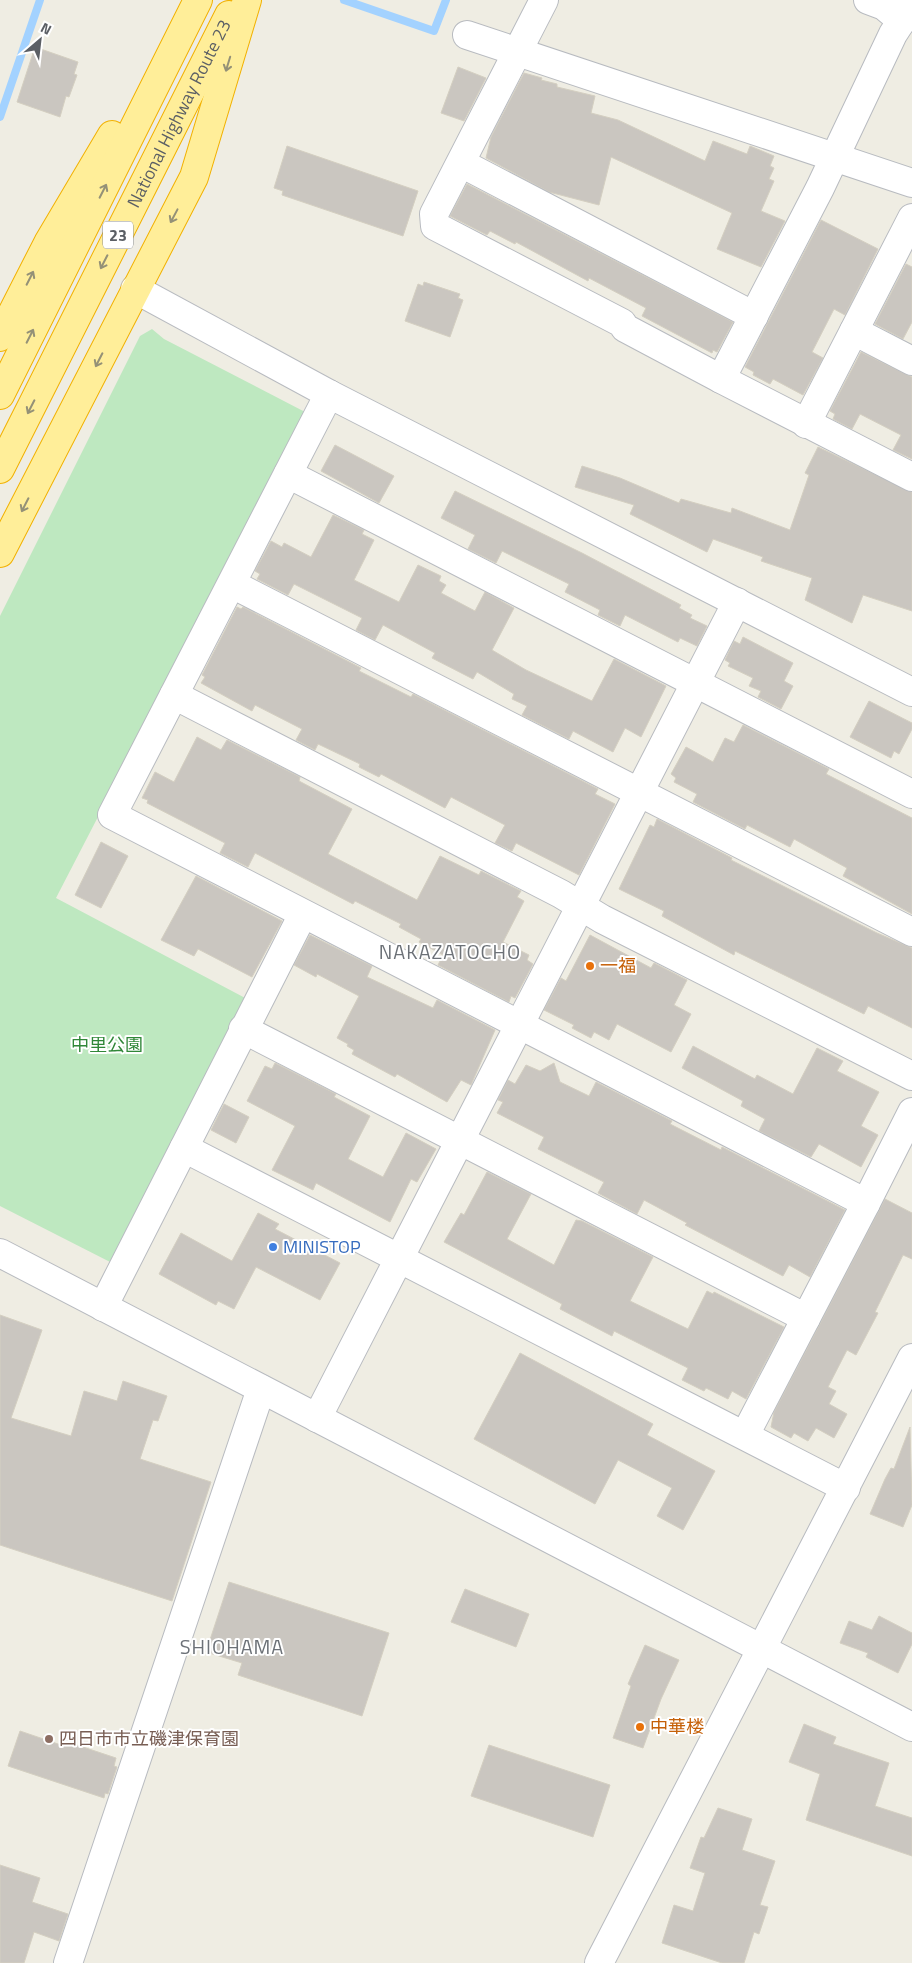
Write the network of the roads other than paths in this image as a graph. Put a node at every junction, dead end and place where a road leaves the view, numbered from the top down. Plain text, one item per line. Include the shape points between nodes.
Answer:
1 (192, 0) edge
2 (198, 0) edge
3 (236, 0) edge
4 (247, 0) edge
5 (544, 0) edge
6 (868, 0) edge
7 (907, 13) edge
8 (468, 35) dead end
9 (517, 50) junction
10 (834, 157) junction
11 (461, 163) junction
12 (912, 183) edge
13 (912, 218) edge
14 (905, 247) edge
15 (135, 289) junction
16 (754, 316) junction
17 (854, 331) junction
18 (0, 337) edge
19 (912, 361) edge
20 (722, 379) junction
21 (329, 394) junction
22 (0, 395) edge
23 (806, 424) junction
24 (0, 469) edge
25 (288, 474) junction
26 (912, 477) edge
27 (0, 553) edge
28 (232, 584) junction
29 (737, 602) junction
30 (695, 684) junction
31 (912, 692) edge
32 (174, 695) junction
33 (639, 793) junction
34 (912, 794) edge
35 (581, 906) junction
36 (303, 914) junction
37 (912, 932) edge
38 (520, 1026) junction
39 (244, 1029) junction
40 (912, 1076) edge
41 (912, 1112) edge
42 (460, 1142) junction
43 (184, 1148) junction
44 (866, 1203) junction
45 (0, 1254) edge
46 (399, 1260) junction
47 (103, 1307) junction
48 (806, 1318) junction
49 (912, 1358) edge
50 (261, 1389) junction
51 (318, 1418) junction
52 (744, 1436) junction
53 (846, 1488) junction
54 (760, 1649) junction
55 (912, 1726) edge
56 (68, 1963) edge
57 (599, 1963) edge

18 -> 1 highway via 48,243
22 -> 2 highway, National Highway Route 23 / 23
3 -> 24 highway, National Highway Route 23 / 23
4 -> 15 highway via 194,177
5 - 9 street
6 - 7 street
7 - 10 street via 893,34
8 - 9 street
9 - 10 street
9 - 11 street
10 - 12 street
10 - 16 street
11 - 16 street
11 - 20 street via 434,214 435,226
13 - 14 street
14 - 17 street
15 - 21 street
15 -> 27 highway
16 - 20 street
17 - 19 street
17 - 23 street
20 - 23 street
21 - 25 street
21 - 29 street
23 - 26 street
25 - 28 street
25 - 30 street
28 - 32 street
28 - 33 street
29 - 30 street
29 - 31 street
30 - 33 street
30 - 34 street
32 - 35 street
32 - 36 street via 112,815
33 - 35 street
33 - 37 street
35 - 38 street
35 - 40 street
36 - 38 street
36 - 39 street
38 - 42 street
38 - 44 street
39 - 42 street
39 - 43 street
41 - 44 street
42 - 46 street
42 - 48 street
43 - 46 street
43 - 47 street
44 - 48 street
45 - 47 street
46 - 51 street
46 - 52 street
47 - 50 street
48 - 52 street
49 - 53 street
50 - 51 street
50 - 56 street
51 - 54 street
52 - 53 street
53 - 54 street
54 - 55 street
54 - 57 street

